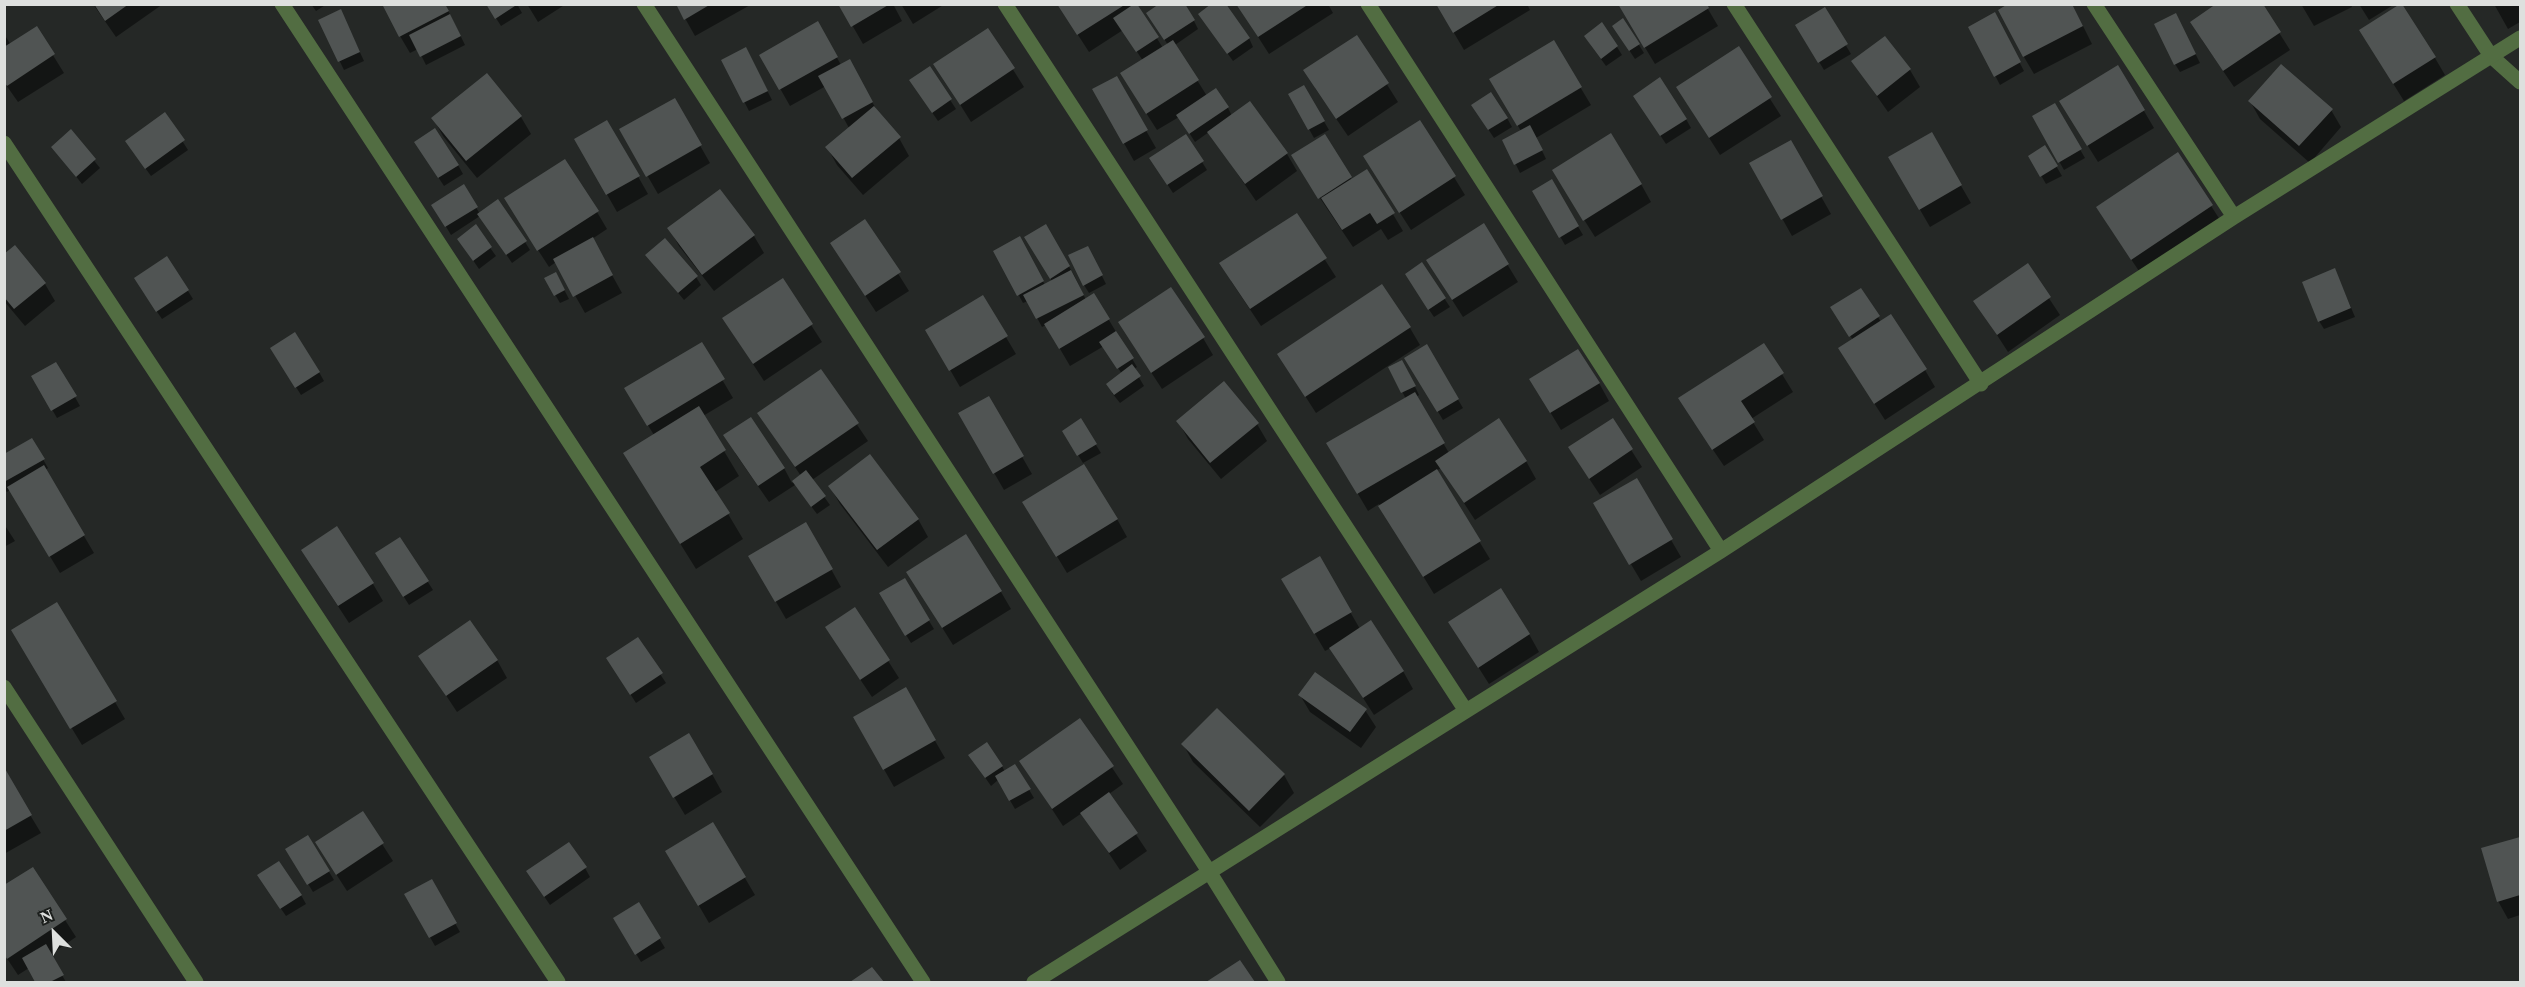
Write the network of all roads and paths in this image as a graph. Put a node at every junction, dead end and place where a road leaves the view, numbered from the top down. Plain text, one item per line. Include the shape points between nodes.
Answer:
1 (282, 4) edge
2 (644, 4) edge
3 (1005, 4) edge
4 (1368, 4) edge
5 (1734, 4) edge
6 (2094, 4) edge
7 (2457, 4) edge
8 (2520, 38) edge
9 (2491, 56) junction
10 (2520, 82) edge
11 (4, 142) edge
12 (2234, 216) junction
13 (1981, 384) junction
14 (1721, 551) junction
15 (4, 687) edge
16 (1466, 711) junction
17 (1210, 873) junction
18 (196, 982) edge
19 (558, 982) edge
20 (922, 982) edge
21 (1034, 982) edge
22 (1278, 982) edge

1 - 20 street
2 - 17 street
3 - 16 street
4 - 14 street
5 - 13 street
6 - 12 street
7 - 9 street
8 - 9 street
9 - 10 street
9 - 12 street
11 - 19 street
12 - 13 street
13 - 14 street
14 - 16 street
15 - 18 street
16 - 17 street
17 - 21 street
17 - 22 street

